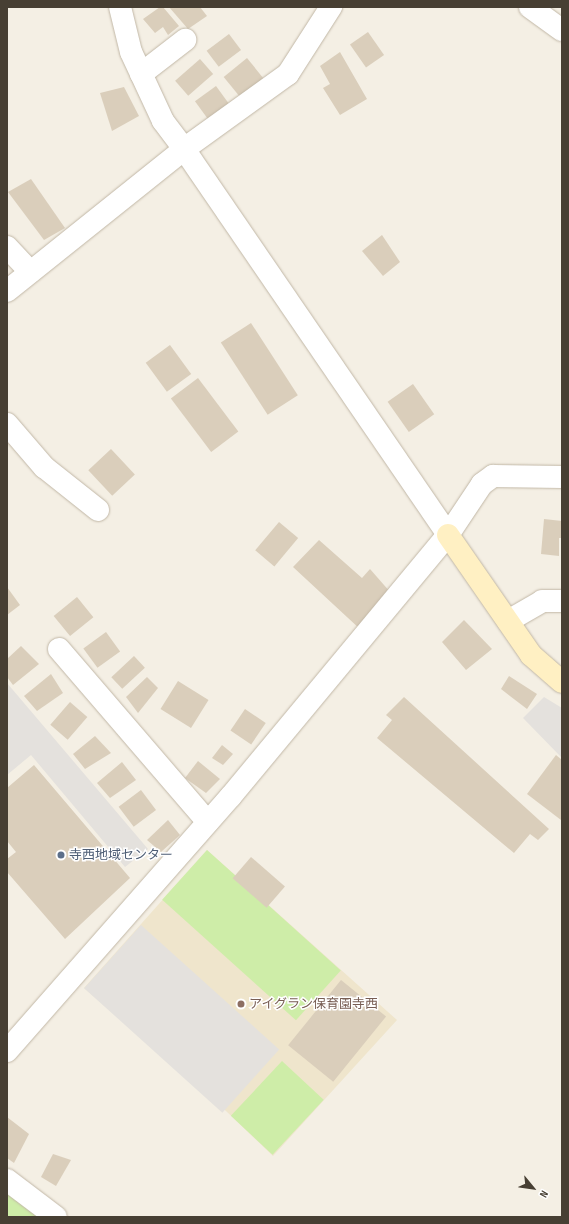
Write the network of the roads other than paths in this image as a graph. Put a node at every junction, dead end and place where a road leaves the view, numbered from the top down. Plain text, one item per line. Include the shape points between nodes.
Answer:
1 (120, 7) edge
2 (331, 7) edge
3 (530, 7) edge
4 (562, 30) edge
5 (185, 40) dead end
6 (141, 74) junction
7 (184, 149) junction
8 (7, 247) edge
9 (30, 272) junction
10 (7, 291) edge
11 (7, 424) edge
12 (562, 477) edge
13 (98, 510) dead end
14 (448, 535) junction
15 (562, 601) edge
16 (508, 621) junction
17 (59, 649) dead end
18 (562, 682) edge
19 (208, 822) junction
20 (7, 1051) edge
21 (7, 1180) edge
22 (56, 1217) edge

1 - 6 street via 131,52
2 - 7 street via 288,74
3 - 4 street
5 - 6 street
6 - 7 street via 163,121
7 - 9 street
7 - 14 street
8 - 9 street
9 - 10 street
11 - 13 street via 44,467
12 - 14 street via 493,476 482,484
14 - 16 street
14 - 19 street
15 - 16 street via 542,601
16 - 18 street via 531,655
17 - 19 street
19 - 20 street
21 - 22 street

